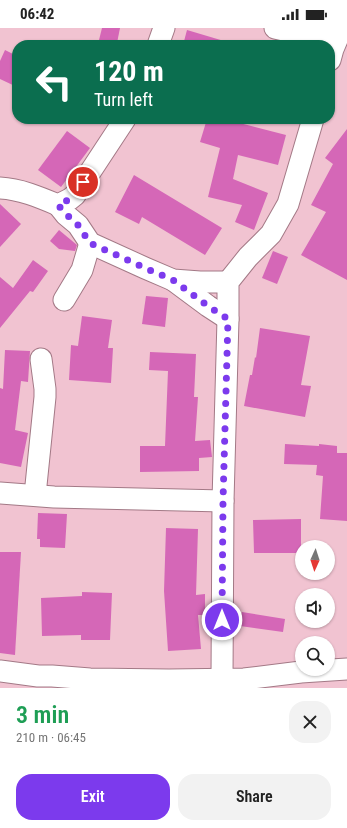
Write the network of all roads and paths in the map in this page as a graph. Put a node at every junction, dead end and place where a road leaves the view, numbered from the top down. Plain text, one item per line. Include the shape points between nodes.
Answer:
1 (164, 28) edge
2 (275, 28) edge
3 (338, 28) edge
4 (342, 28) edge
5 (160, 40) edge
6 (335, 44) edge
7 (122, 124) edge
8 (312, 124) edge
9 (0, 188) edge
10 (58, 205) junction
11 (90, 243) junction
12 (173, 280) junction
13 (228, 282) junction
14 (64, 300) dead end
15 (228, 319) junction
16 (41, 359) dead end
17 (0, 493) edge
18 (35, 495) junction
19 (223, 501) junction
20 (347, 670) edge
21 (0, 671) edge
22 (222, 679) junction
23 (38, 682) edge

1 - 5 street
2 - 3 street via 301,34 321,35
4 - 6 street
7 - 10 street via 75,195
8 - 13 street via 288,204 271,234
9 - 10 street via 21,191
10 - 11 street via 78,225
11 - 12 street
11 - 14 street via 82,270
12 - 13 street
12 - 15 street
13 - 15 street
15 - 19 street
16 - 18 street via 45,397
17 - 18 street
18 - 19 street
19 - 22 street
20 - 22 street
21 - 23 street
22 - 23 street via 90,679 52,676

